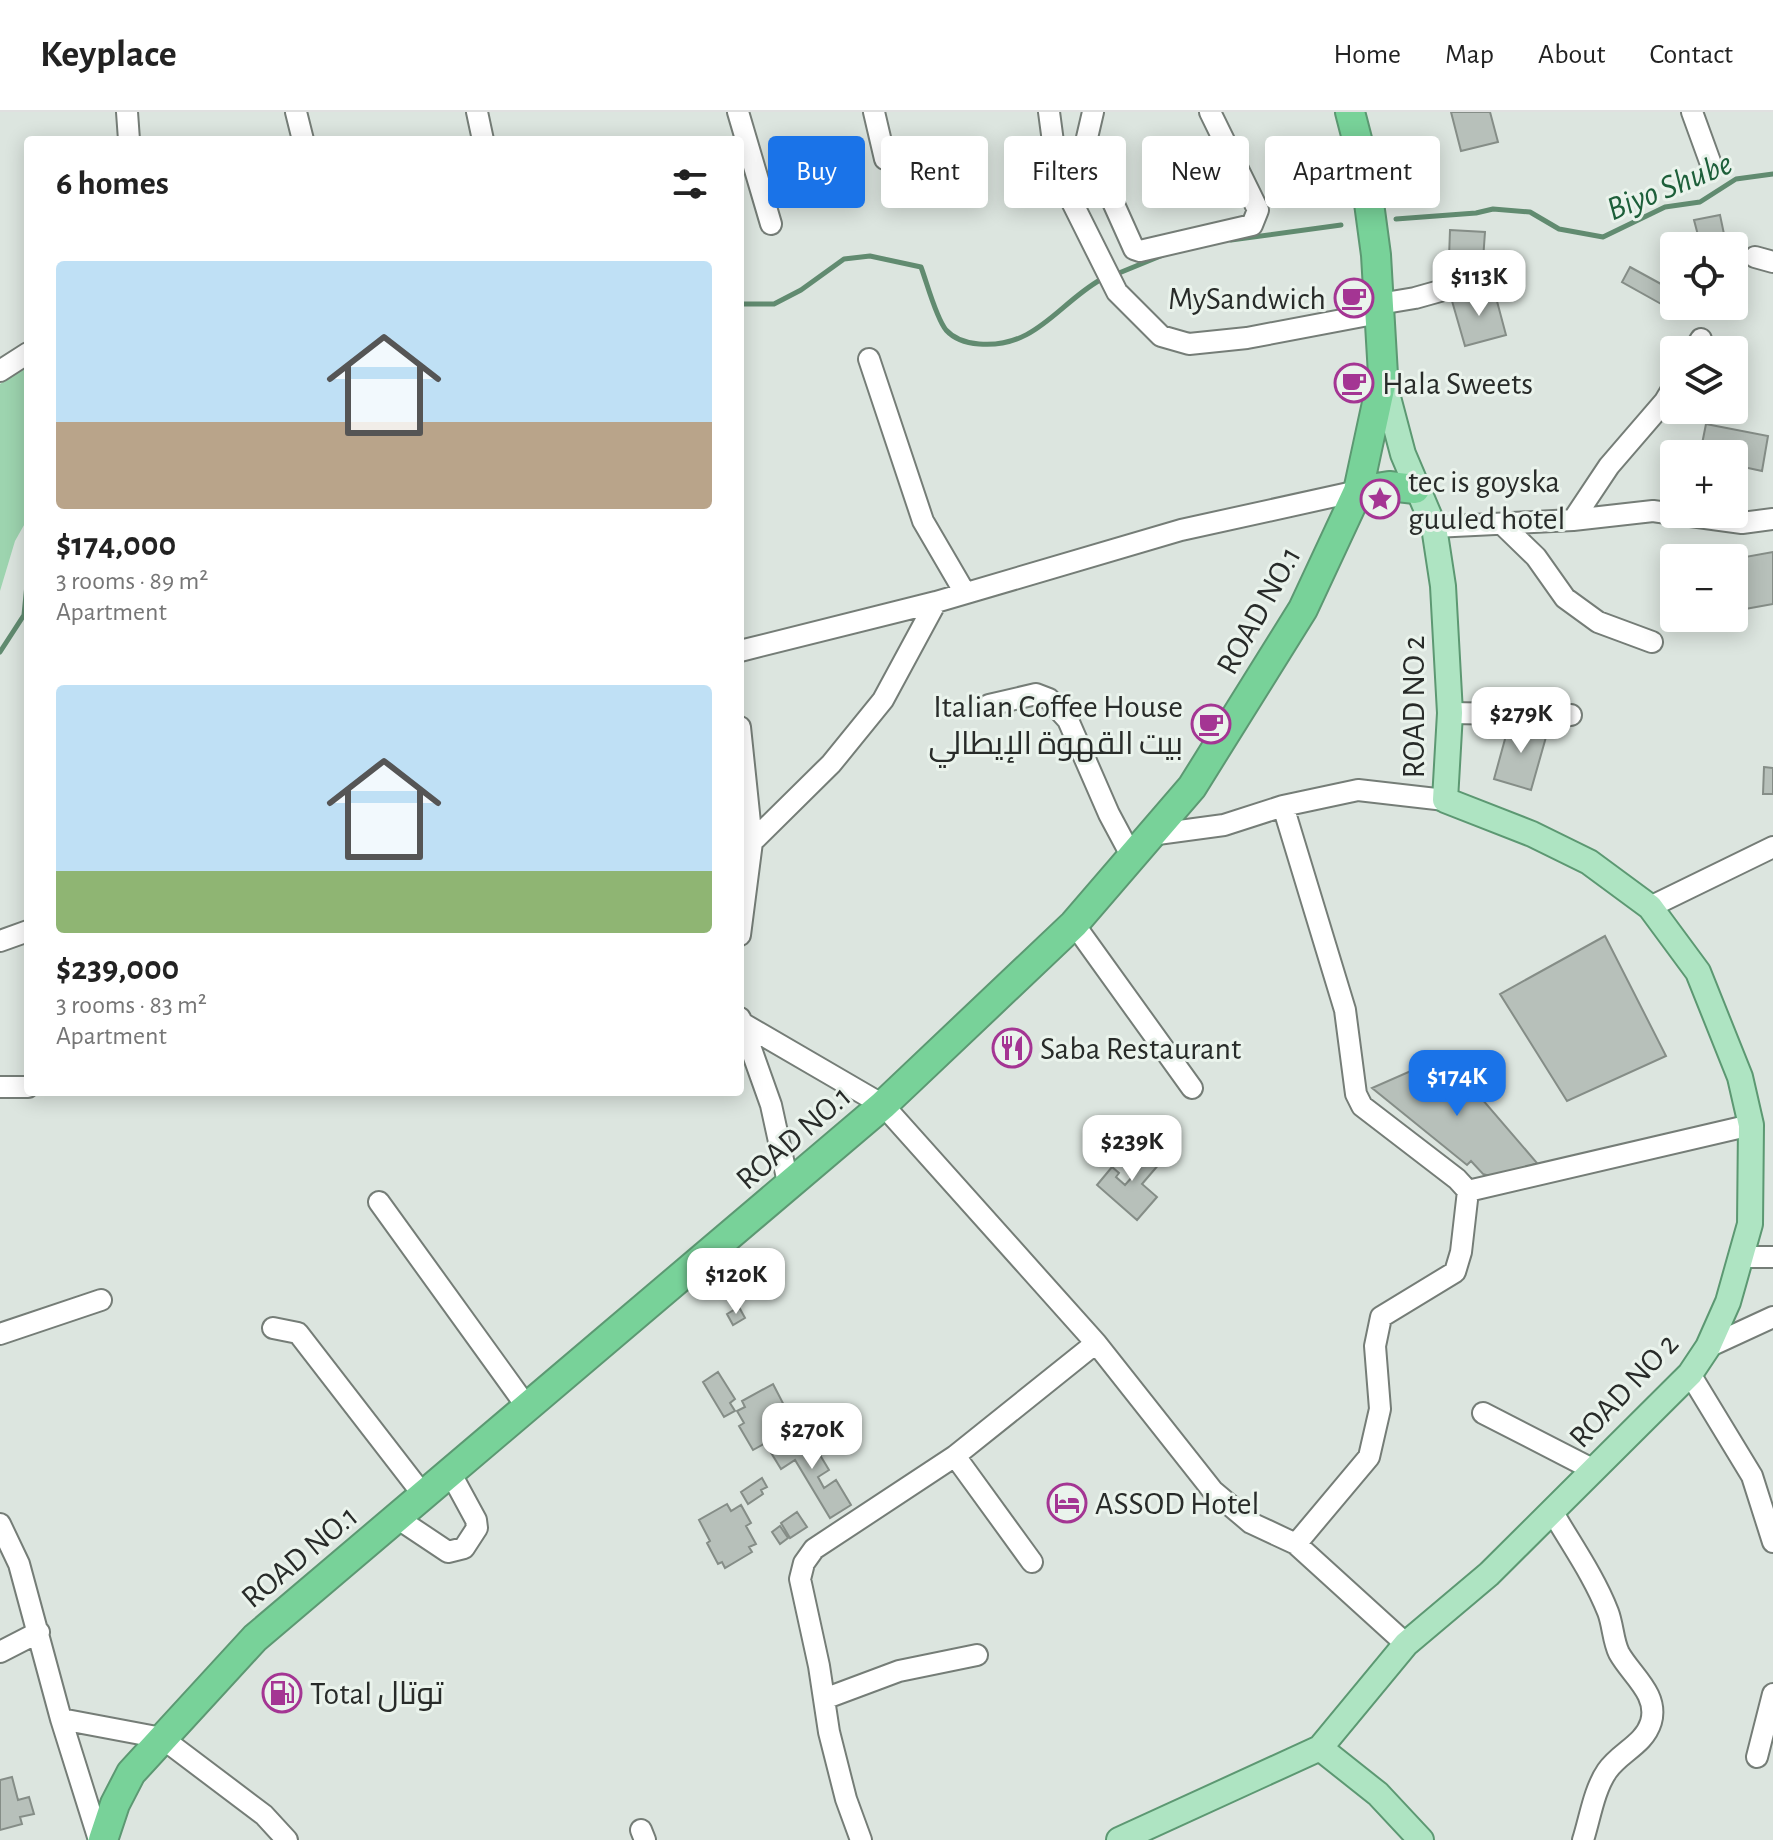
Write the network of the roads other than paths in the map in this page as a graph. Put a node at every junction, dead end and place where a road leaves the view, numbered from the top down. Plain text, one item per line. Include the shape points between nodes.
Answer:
1 (127, 112) edge
2 (296, 112) edge
3 (499, 112) edge
4 (738, 112) edge
5 (874, 112) edge
6 (1049, 112) edge
7 (1093, 112) edge
8 (1210, 112) edge
9 (1350, 112) edge
10 (1692, 112) edge
11 (477, 114) edge
12 (129, 136) edge
13 (302, 136) edge
14 (482, 136) edge
15 (1051, 136) edge
16 (1087, 136) edge
17 (881, 142) edge
18 (1712, 167) dead end
19 (1075, 208) edge
20 (1116, 208) edge
21 (771, 224) dead end
22 (1497, 275) dead end
23 (1379, 308) junction
24 (24, 356) edge
25 (869, 359) dead end
26 (0, 371) edge
27 (1383, 375) junction
28 (1660, 407) edge
29 (1415, 489) junction
30 (1358, 491) junction
31 (1660, 512) edge
32 (1773, 519) edge
33 (1573, 520) junction
34 (1748, 522) edge
35 (1502, 524) junction
36 (1434, 527) junction
37 (965, 593) junction
38 (936, 602) junction
39 (1652, 642) dead end
40 (744, 650) edge
41 (989, 705) dead end
42 (1450, 713) junction
43 (1571, 715) dead end
44 (744, 765) edge
45 (1445, 800) junction
46 (1283, 806) junction
47 (1150, 835) junction
48 (752, 842) junction
49 (1773, 847) edge
50 (1132, 857) junction
51 (744, 895) edge
52 (1650, 907) junction
53 (1074, 924) junction
54 (24, 932) edge
55 (0, 941) edge
56 (744, 1023) edge
57 (744, 1029) edge
58 (0, 1087) edge
59 (24, 1087) edge
60 (1192, 1088) dead end
61 (883, 1105) junction
62 (1751, 1125) junction
63 (789, 1187) junction
64 (1468, 1191) junction
65 (379, 1202) dead end
66 (1741, 1257) junction
67 (1773, 1257) edge
68 (101, 1300) dead end
69 (1773, 1317) edge
70 (273, 1328) dead end
71 (0, 1334) edge
72 (1096, 1343) junction
73 (1708, 1347) junction
74 (1690, 1374) junction
75 (527, 1407) junction
76 (1483, 1413) dead end
77 (955, 1456) junction
78 (1592, 1469) junction
79 (451, 1474) junction
80 (424, 1496) junction
81 (1552, 1511) junction
82 (397, 1518) junction
83 (0, 1524) edge
84 (1773, 1542) edge
85 (1296, 1544) junction
86 (1032, 1562) dead end
87 (19, 1564) junction
88 (0, 1575) edge
89 (39, 1632) junction
90 (1406, 1644) junction
91 (0, 1652) edge
92 (977, 1655) dead end
93 (1773, 1694) edge
94 (824, 1699) junction
95 (61, 1719) junction
96 (162, 1738) junction
97 (1320, 1748) junction
98 (1757, 1757) dead end
99 (101, 1840) edge
100 (287, 1840) edge
101 (861, 1840) edge
102 (1119, 1840) edge
103 (1421, 1840) edge
104 (1583, 1840) edge

1 - 12 street
2 - 13 street
3 - 11 street
4 - 21 street
5 - 17 street
6 - 15 street
7 - 16 street
8 - 20 street via 1258,210 1252,225 1140,251 1134,249
9 - 23 highway, ROAD NO.1 via 1364,166
10 - 18 street
11 - 14 street
19 - 23 street via 1117,292 1161,336 1189,344 1247,338
22 - 23 street
23 - 27 highway, ROAD NO.1
24 - 26 street
25 - 37 street via 923,521
27 - 29 main road, ROAD NO 2 via 1390,415
27 - 30 highway, ROAD NO.1
28 - 33 street via 1609,466
29 - 30 highway
29 - 36 main road, ROAD NO 2
30 - 37 street via 1181,530
30 - 47 highway, ROAD NO.1 via 1303,609 1192,787
31 - 33 street
32 - 34 street
33 - 35 street
35 - 36 street
35 - 39 street via 1536,557 1565,598 1598,622
36 - 42 main road, ROAD NO 2
37 - 38 street
38 - 40 street
38 - 48 street via 883,700 831,764
41 - 50 street via 1036,694 1049,699 1068,720
42 - 43 street
42 - 45 main road, ROAD NO 2
44 - 48 street
45 - 46 street via 1358,790
45 - 52 main road, ROAD NO 2 via 1589,862
46 - 47 street via 1224,825
46 - 64 street via 1345,1010 1356,1094 1362,1106
47 - 50 highway, ROAD NO.1
48 - 51 street
49 - 52 street
50 - 53 highway, ROAD NO.1
52 - 62 main road, ROAD NO 2 via 1698,972 1740,1077
53 - 60 street
53 - 61 highway, ROAD NO.1
54 - 55 street
56 - 61 street
57 - 63 street via 771,1105
58 - 59 street
61 - 63 highway, ROAD NO.1
61 - 72 street
62 - 64 street
62 - 66 main road, ROAD NO 2 via 1750,1224
63 - 75 highway, ROAD NO.1
64 - 85 street via 1455,1272 1381,1317 1375,1346 1380,1409 1369,1457
65 - 75 street
66 - 67 street
66 - 73 main road, ROAD NO 2
68 - 71 street
69 - 73 street
70 - 80 street via 298,1333
72 - 77 street
72 - 85 street via 1213,1491 1251,1523
73 - 74 main road, ROAD NO 2
74 - 78 main road, ROAD NO 2
74 - 84 street via 1752,1476
75 - 79 highway, ROAD NO.1
76 - 78 street
77 - 86 street
77 - 94 street via 814,1549 804,1563 800,1579
78 - 81 main road, ROAD NO 2
79 - 80 highway, ROAD NO.1
79 - 82 street via 476,1520 477,1528 464,1548 448,1552
80 - 82 highway, ROAD NO.1
81 - 90 main road, ROAD NO 2 via 1489,1574
81 - 104 street via 1610,1615 1618,1652 1651,1703 1645,1738 1619,1757 1602,1780
82 - 96 highway, ROAD NO.1 via 255,1638
83 - 87 street
85 - 90 street
87 - 88 street
87 - 89 street
89 - 91 street
89 - 95 street
90 - 97 main road, ROAD NO 2
92 - 94 street via 899,1671
93 - 98 street
94 - 101 street via 846,1799
95 - 96 street
95 - 99 street
96 - 99 highway, ROAD NO.1 via 131,1773
96 - 100 street via 264,1815
97 - 102 main road
97 - 103 main road via 1378,1794

